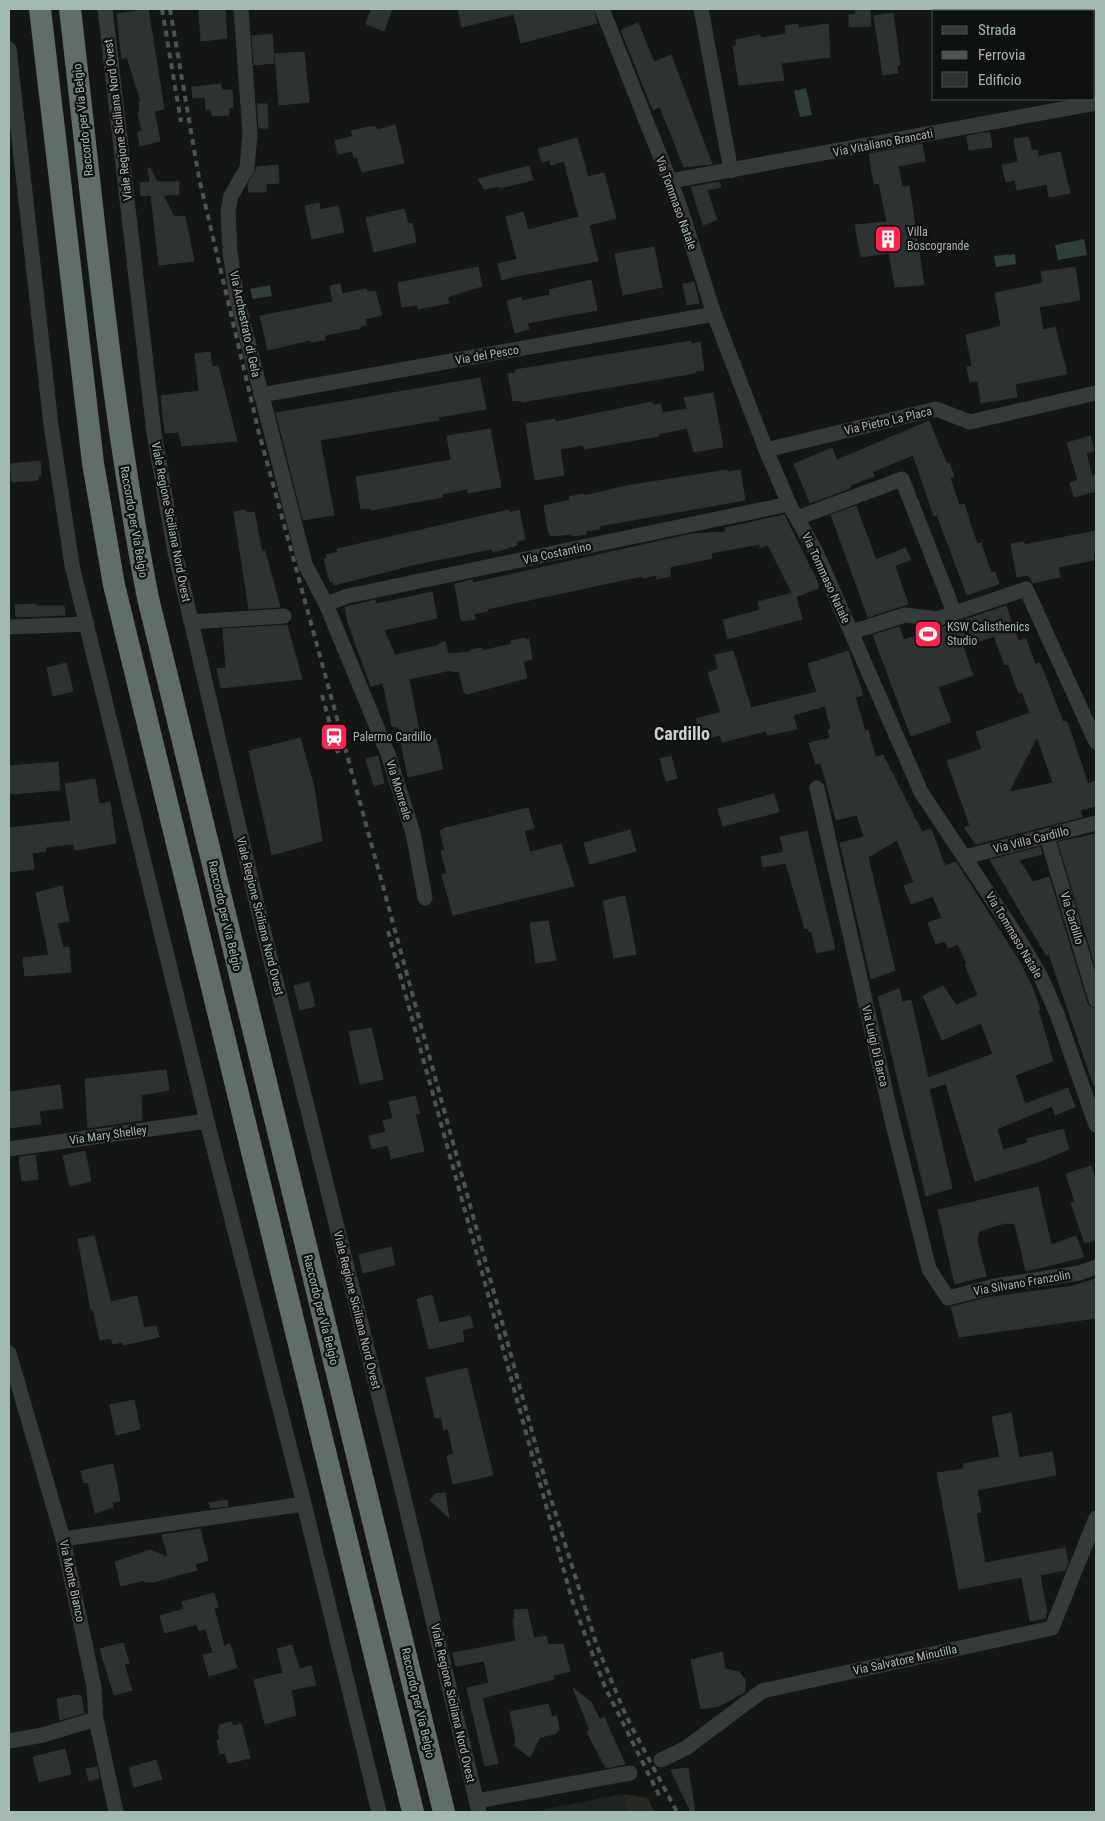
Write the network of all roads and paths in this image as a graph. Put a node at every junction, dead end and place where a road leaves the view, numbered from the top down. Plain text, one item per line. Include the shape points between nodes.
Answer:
1 (40, 9) edge
2 (70, 9) edge
3 (105, 9) edge
4 (241, 9) edge
5 (602, 9) edge
6 (701, 9) edge
7 (9, 49) edge
8 (1096, 103) edge
9 (731, 171) junction
10 (670, 181) junction
11 (714, 314) junction
12 (1096, 393) edge
13 (261, 395) junction
14 (766, 450) junction
15 (789, 504) junction
16 (797, 518) junction
17 (326, 604) junction
18 (954, 612) junction
19 (284, 616) dead end
20 (191, 622) junction
21 (87, 624) junction
22 (9, 627) edge
23 (852, 632) junction
24 (1096, 742) edge
25 (817, 788) dead end
26 (1096, 823) edge
27 (1047, 837) junction
28 (965, 857) junction
29 (425, 898) dead end
30 (1096, 1000) edge
31 (207, 1121) junction
32 (1096, 1125) edge
33 (9, 1149) edge
34 (1096, 1267) edge
35 (948, 1298) joint
36 (9, 1353) edge
37 (304, 1504) junction
38 (1096, 1518) edge
39 (63, 1538) junction
40 (96, 1720) junction
41 (9, 1741) edge
42 (661, 1760) dead end
43 (630, 1773) dead end
44 (478, 1807) edge
45 (116, 1812) edge
46 (379, 1812) edge
47 (411, 1812) edge
48 (445, 1812) edge

1 - 47 highway via 93,463 114,585
2 - 48 highway, Raccordo per Via Belgio via 109,359 122,456 148,598
3 - 20 street, Viale Regione Siciliana Nord Ovest via 154,433 174,552
4 - 13 street, Via Archestrato di Gela via 250,134 247,168 231,196 228,210 230,252 237,300
5 - 10 street, Via Tommaso Natale
6 - 9 street
7 - 21 street via 51,425 72,565
8 - 9 street, Via Vitaliano Brancati
9 - 10 street, Via Vitaliano Brancati
10 - 11 street, Via Tommaso Natale
11 - 13 street, Via del Pesco
11 - 14 street, Via Tommaso Natale
12 - 14 street, Via Pietro La Placa via 970,422 936,409
13 - 17 street, Via Archestrato di Gela via 305,564
14 - 15 street, Via Tommaso Natale
15 - 16 street, Via Tommaso Natale
15 - 17 street, Via Costantino via 348,596
16 - 18 street via 902,479
16 - 23 street, Via Tommaso Natale
17 - 29 street, Via Monreale via 388,754 413,833
18 - 23 street via 938,619 905,615
18 - 24 street via 1026,589
19 - 20 street
20 - 44 street, Viale Regione Siciliana Nord Ovest
21 - 22 street
21 - 31 street
23 - 28 street, Via Tommaso Natale via 908,767
25 - 35 street, Via Luigi Di Barca via 929,1269
26 - 27 street, Via Villa Cardillo
27 - 28 street, Via Villa Cardillo
27 - 30 street, Via Cardillo
28 - 32 street, Via Tommaso Natale via 1040,975
31 - 33 street, Via Mary Shelley
31 - 37 street
34 - 35 street, Via Silvano Franzolin
36 - 39 street, Via Monte Bianco
37 - 39 street
37 - 46 street
38 - 42 street, Via Salvatore Minutilla via 1052,1628 762,1691 686,1748
39 - 40 street, Via Monte Bianco via 94,1687
40 - 41 street
40 - 45 street, Via Monte Bianco
43 - 44 street

